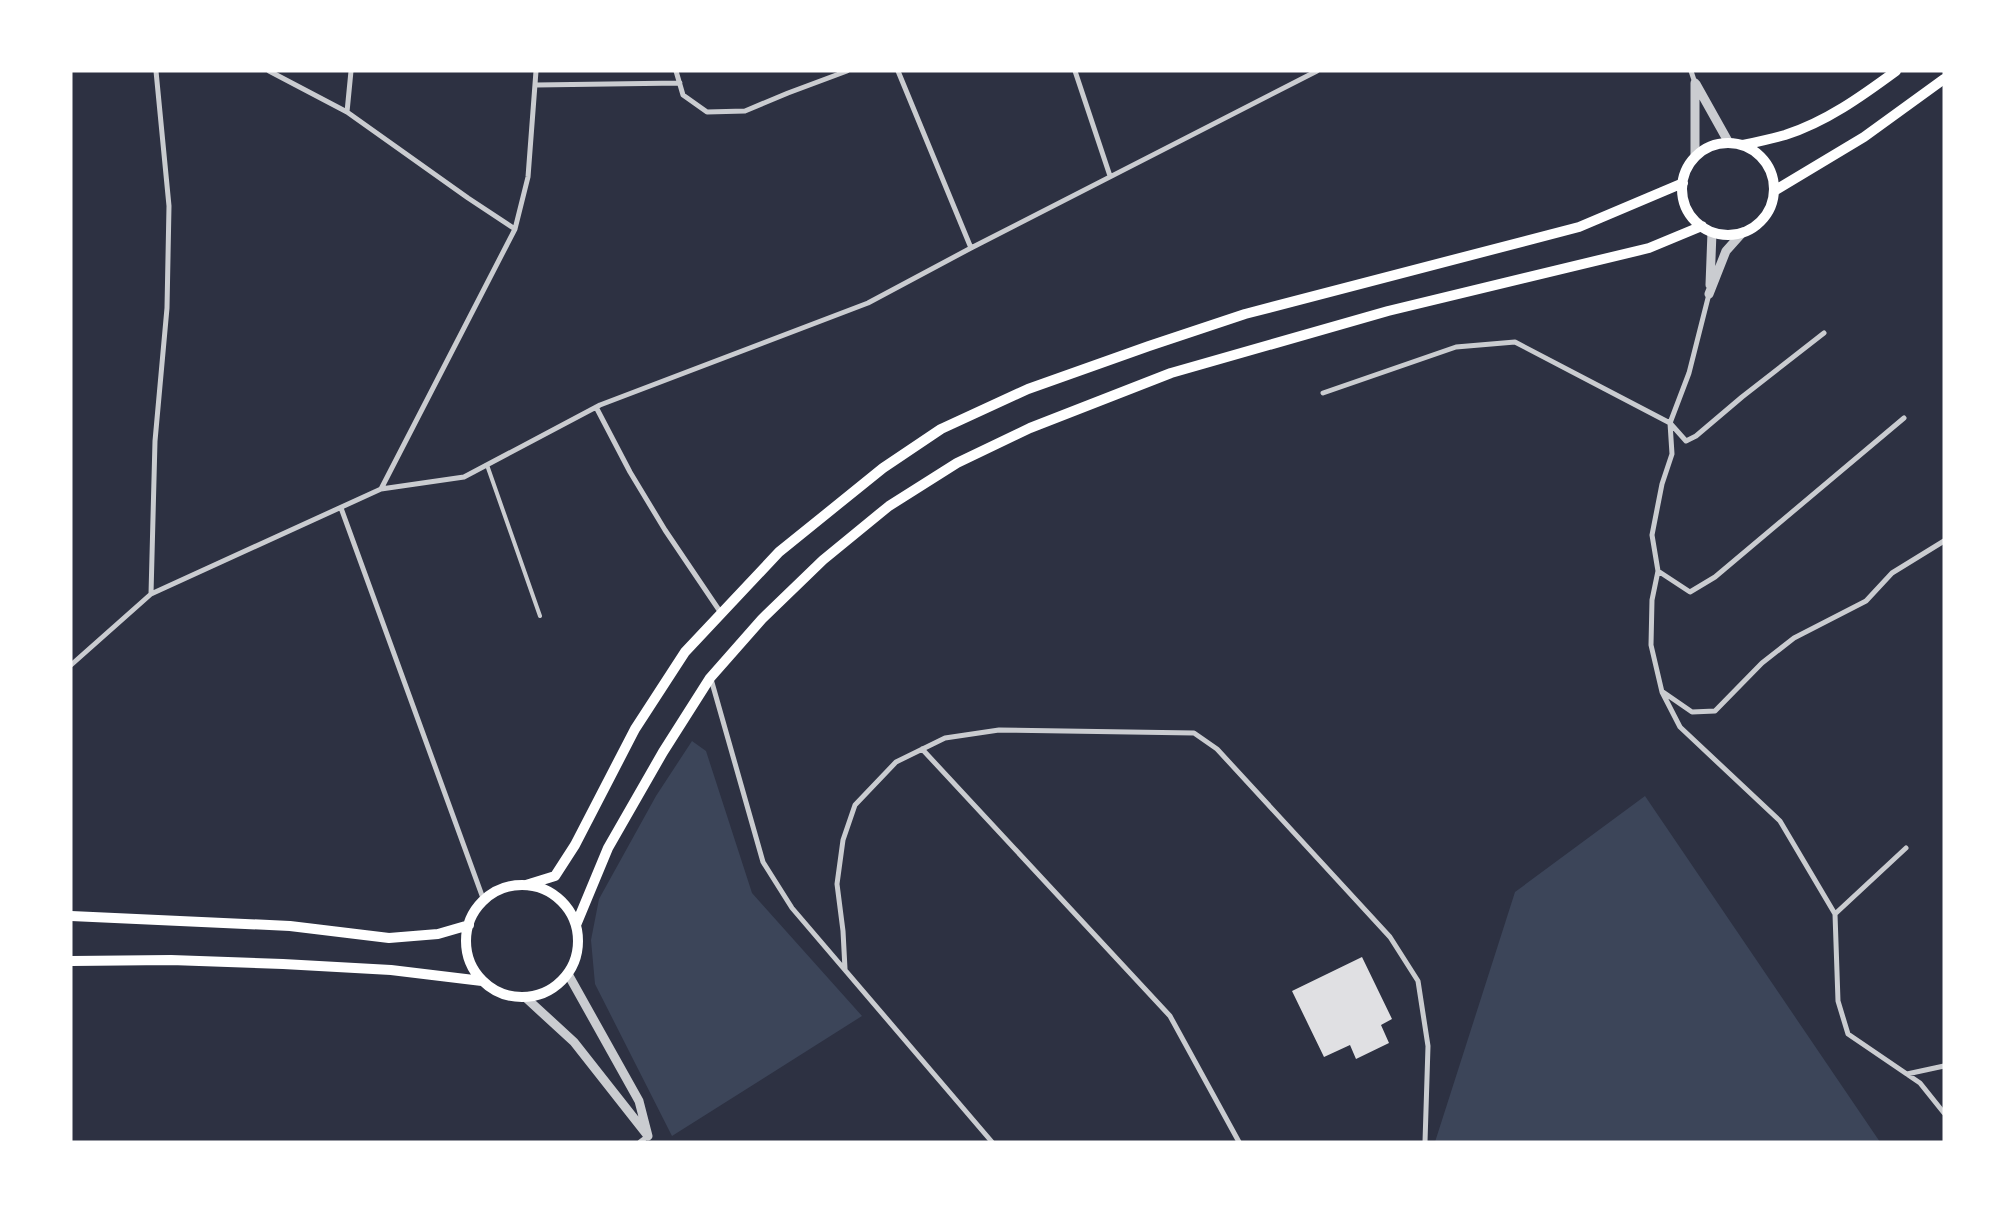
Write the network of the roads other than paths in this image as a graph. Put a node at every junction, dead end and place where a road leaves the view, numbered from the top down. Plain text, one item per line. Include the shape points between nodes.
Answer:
1 (156, 71) edge
2 (269, 71) edge
3 (351, 71) edge
4 (536, 71) edge
5 (676, 71) edge
6 (847, 71) edge
7 (898, 71) edge
8 (1074, 71) edge
9 (1317, 71) edge
10 (1692, 71) edge
11 (1896, 71) edge
12 (1944, 79) edge
13 (680, 83) junction
14 (1695, 83) junction
15 (536, 85) junction
16 (347, 112) junction
17 (1729, 143) junction
18 (1743, 145) junction
19 (1695, 157) junction
20 (1110, 176) junction
21 (1683, 182) junction
22 (1774, 191) junction
23 (1702, 226) junction
24 (515, 229) junction
25 (1712, 232) junction
26 (1743, 232) junction
27 (971, 248) junction
28 (1709, 294) junction
29 (1824, 333) dead end
30 (1323, 393) dead end
31 (596, 407) junction
32 (1904, 418) dead end
33 (1670, 423) junction
34 (488, 465) junction
35 (381, 489) junction
36 (341, 508) junction
37 (1944, 541) edge
38 (1658, 571) junction
39 (151, 594) junction
40 (721, 613) junction
41 (540, 616) dead end
42 (71, 665) edge
43 (710, 678) junction
44 (1662, 692) junction
45 (922, 749) junction
46 (1906, 848) dead end
47 (526, 886) junction
48 (484, 901) junction
49 (1835, 914) junction
50 (71, 916) edge
51 (469, 926) junction
52 (576, 926) junction
53 (71, 961) edge
54 (844, 969) junction
55 (568, 974) junction
56 (482, 981) junction
57 (525, 997) junction
58 (1944, 1066) edge
59 (1907, 1074) junction
60 (1944, 1113) edge
61 (650, 1139) edge
62 (640, 1142) edge
63 (992, 1142) edge
64 (1239, 1142) edge
65 (1424, 1142) edge

1 - 39 street via 169,206 167,308 155,441
2 - 16 street
3 - 16 street
4 - 15 street
5 - 13 street
6 - 13 street via 745,111 706,112 684,95
7 - 27 street
8 - 20 street
9 - 20 street
10 - 14 street
11 - 18 main road via 1823,119 1786,135
12 - 22 main road via 1864,137
13 - 15 street
14 - 17 street
14 - 19 street
15 - 24 street via 528,178
16 - 24 street
17 - 18 main road
17 - 19 main road via 1707,148
18 - 22 main road via 1767,163 1773,176
19 - 21 main road
20 - 27 street
21 - 23 main road via 1686,207
21 - 40 main road via 1579,227 1245,314 1028,389 941,429 883,468 779,552
22 - 26 main road via 1771,206 1763,219
23 - 25 main road
23 - 43 main road via 1649,248 1388,311 1171,373 1030,428 957,463 889,506 823,560 762,619
24 - 35 street
25 - 26 main road via 1725,235
25 - 28 street
26 - 28 street via 1726,251
27 - 31 street via 868,304
28 - 33 street via 1689,373
29 - 33 street via 1696,436 1686,441
30 - 33 street via 1456,347 1515,342
31 - 34 street
31 - 40 street via 665,530
32 - 38 street via 1715,577 1690,592
33 - 38 street via 1672,454 1662,484 1652,535
34 - 35 street via 464,477
34 - 41 lane
35 - 36 street
36 - 39 street
36 - 48 street
37 - 44 street via 1892,573 1866,601 1794,638 1762,662 1715,711 1692,712
38 - 44 street via 1652,600 1652,645
39 - 42 street
40 - 47 main road via 685,652 635,729 555,876
43 - 52 main road via 608,848
43 - 54 street via 763,862 792,908
44 - 49 street via 1680,727 1780,821
45 - 54 street via 896,762 855,805 843,840 837,884
45 - 64 street via 1170,1016
45 - 65 street via 945,738 999,730 1194,733 1217,749 1390,937 1418,981 1428,1046
46 - 49 street
47 - 48 main road via 507,887
47 - 52 main road via 542,889 557,898
48 - 51 main road
49 - 59 street via 1838,1001 1848,1034
50 - 51 main road via 290,926 389,938 438,934
51 - 56 main road via 466,940 468,955
52 - 55 main road via 578,942
53 - 56 main road via 283,964 391,970
54 - 63 street
55 - 57 main road via 556,986 541,994
55 - 61 street via 638,1101
56 - 57 main road via 509,996
57 - 61 street via 574,1042
58 - 59 street
59 - 60 street via 1920,1083
61 - 62 street

